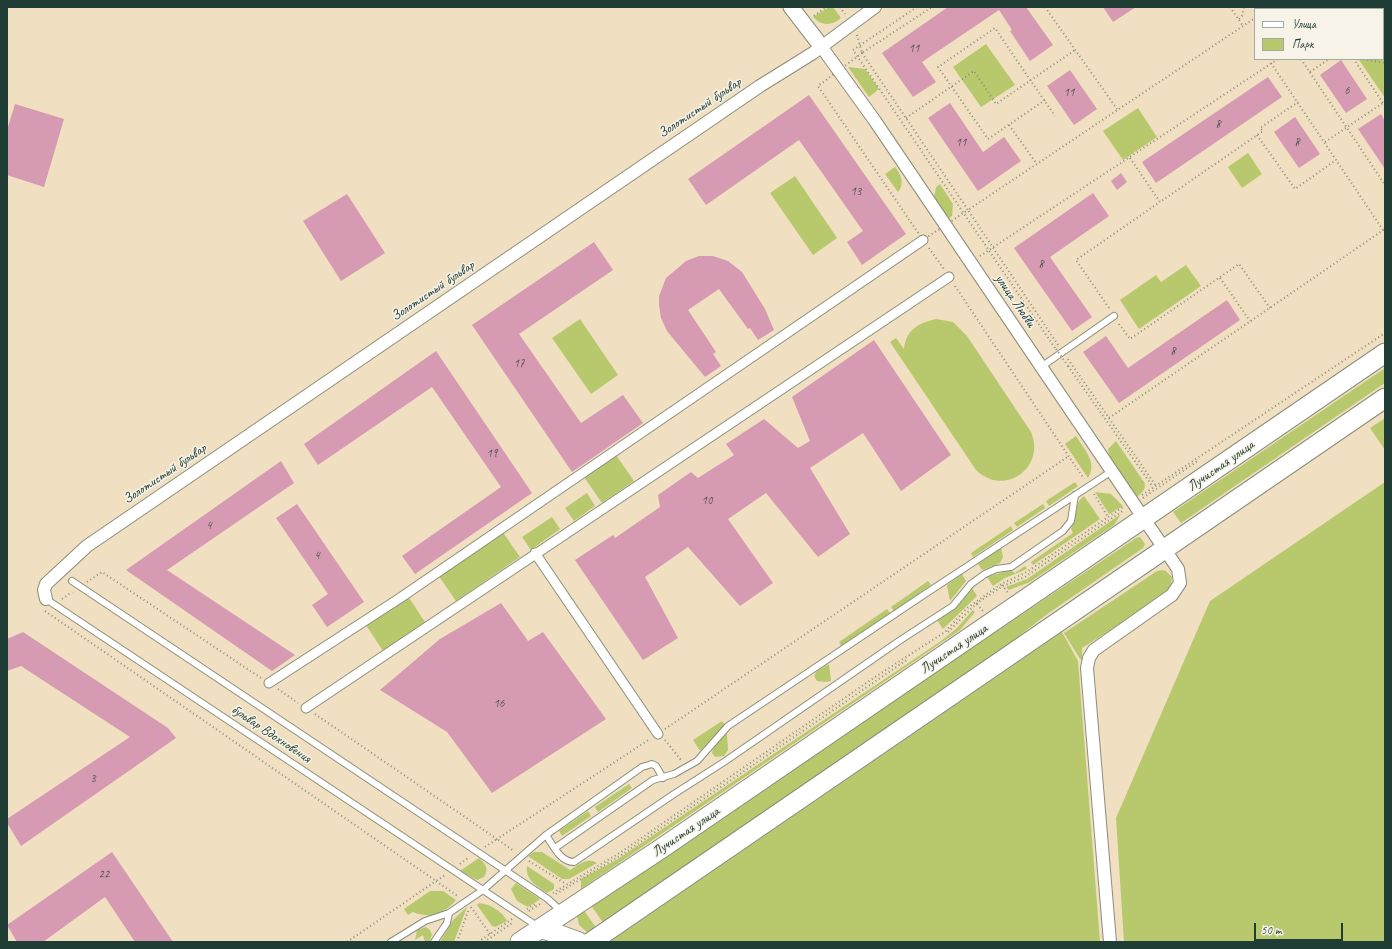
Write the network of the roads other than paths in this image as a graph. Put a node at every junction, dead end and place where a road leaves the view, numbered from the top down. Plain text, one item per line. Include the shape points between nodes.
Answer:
1 (791, 7) edge
2 (804, 7) edge
3 (875, 7) edge
4 (823, 43) junction
5 (923, 240) road end
6 (949, 277) road end
7 (1114, 316) road end
8 (1385, 353) edge
9 (1040, 367) junction
10 (1385, 398) edge
11 (1112, 471) junction
12 (1075, 495) junction
13 (1137, 508) junction
14 (1164, 549) junction
15 (535, 553) junction
16 (72, 581) dead end
17 (46, 599) joint
18 (269, 683) dead end
19 (306, 708) dead end
20 (658, 734) road end
21 (663, 778) junction
22 (546, 835) junction
23 (555, 848) junction
24 (505, 871) junction
25 (482, 890) junction
26 (449, 913) junction
27 (563, 913) junction
28 (541, 928) junction
29 (391, 942) edge
30 (434, 942) edge
31 (520, 942) edge
32 (579, 942) edge
33 (584, 942) edge
34 (591, 942) edge
35 (1110, 942) edge

1 - 4 street
2 - 4 street
3 - 4 street, Золотистый бульвар
4 - 9 street, улица Любви
4 - 17 street, Золотистый бульвар via 123,522 46,584
5 - 18 street via 400,598
6 - 15 street
7 - 9 lane
8 - 13 main road, Лучистая улица
9 - 11 street, улица Любви
10 - 14 main road
11 - 12 lane
11 - 13 street, улица Любви
12 - 21 lane via 728,726 697,761
12 - 23 lane via 1071,521 1063,531 1011,566 985,574 971,584 953,606 696,781 574,862 561,857
13 - 14 street, улица Любви
13 - 27 main road, Лучистая улица via 662,848
14 - 34 main road
14 - 35 street, улица Любви via 1178,569 1180,583 1177,589 1094,650 1087,668
15 - 19 street
15 - 20 street
16 - 24 lane, бульвар Вдохновения
17 - 25 lane, бульвар Вдохновения
21 - 22 lane via 652,764 642,768
21 - 23 lane via 653,780 638,789
22 - 23 lane
22 - 24 lane
24 - 25 lane
24 - 27 lane, бульвар Вдохновения via 547,898
25 - 26 lane
25 - 28 lane, бульвар Вдохновения
26 - 29 lane via 425,921
26 - 30 lane via 447,923
27 - 28 main road, Лучистая улица
27 - 33 main road
28 - 31 main road, Лучистая улица
28 - 32 main road

